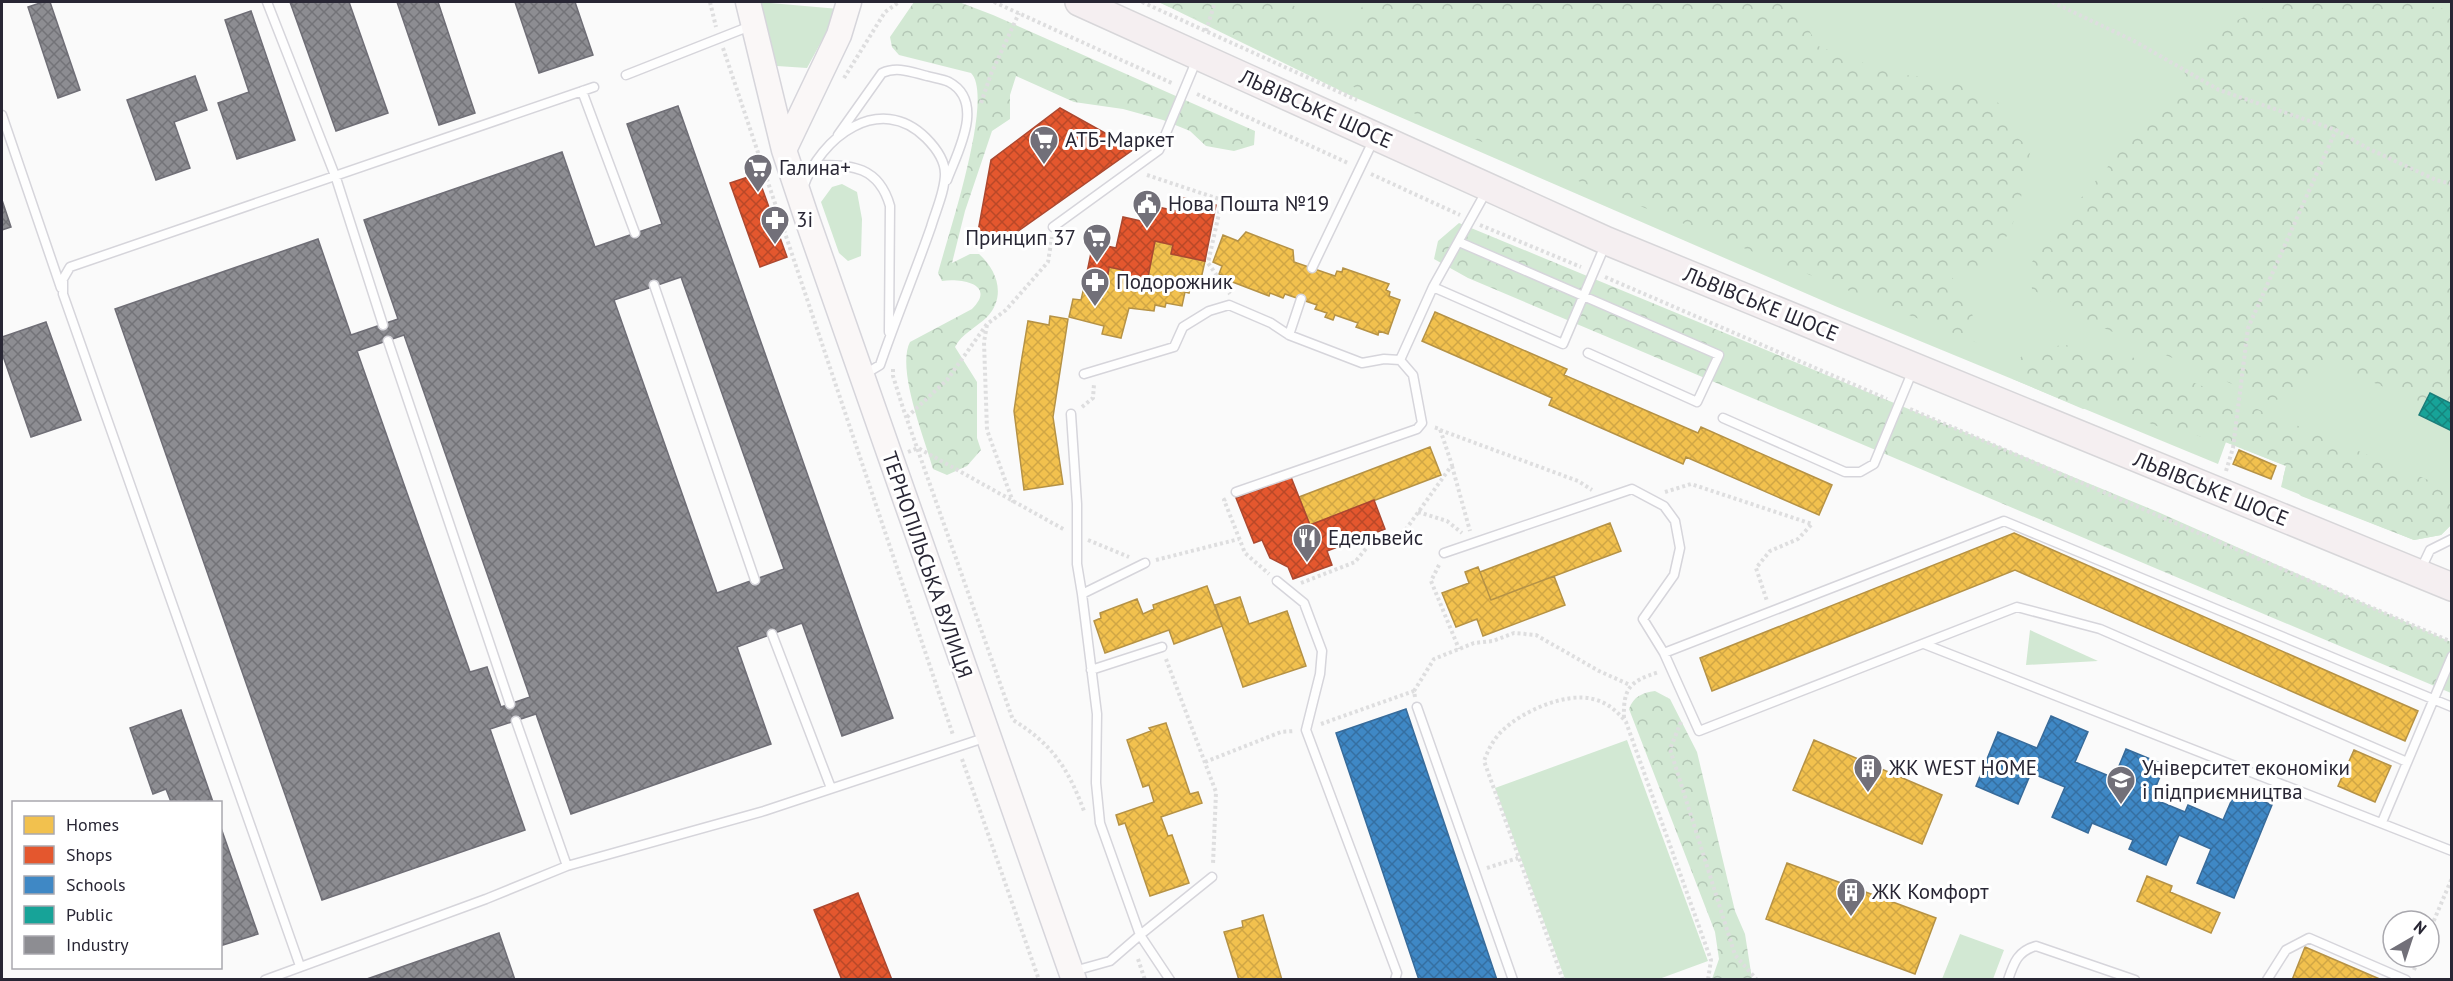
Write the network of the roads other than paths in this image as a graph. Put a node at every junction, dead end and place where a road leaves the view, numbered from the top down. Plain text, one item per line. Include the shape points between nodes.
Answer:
1 (267, 2) edge
2 (748, 2) edge
3 (849, 2) edge
4 (1079, 2) edge
5 (753, 25) junction
6 (1202, 43) junction
7 (626, 75) dead end
8 (594, 87) dead end
9 (582, 91) junction
10 (2, 115) edge
11 (1375, 136) junction
12 (833, 142) junction
13 (784, 150) junction
14 (816, 165) junction
15 (336, 178) junction
16 (1488, 188) junction
17 (800, 197) junction
18 (940, 199) junction
19 (1053, 227) road end
20 (635, 233) dead end
21 (1607, 241) junction
22 (1459, 242) junction
23 (46, 248) junction
24 (70, 267) junction
25 (1312, 268) dead end
26 (654, 285) dead end
27 (1433, 287) junction
28 (63, 294) junction
29 (1584, 295) junction
30 (1301, 299) dead end
31 (383, 325) dead end
32 (1289, 335) junction
33 (889, 339) junction
34 (388, 340) dead end
35 (1588, 353) dead end
36 (1400, 360) junction
37 (1914, 367) junction
38 (1084, 375) dead end
39 (861, 376) junction
40 (1071, 414) dead end
41 (1723, 418) dead end
42 (1236, 492) road end
43 (2451, 539) edge
44 (1444, 553) road end
45 (1145, 563) road end
46 (2418, 574) junction
47 (754, 580) dead end
48 (1277, 581) road end
49 (2451, 587) edge
50 (1082, 594) junction
51 (772, 634) dead end
52 (1924, 644) junction
53 (1162, 647) road end
54 (1664, 653) junction
55 (2451, 656) edge
56 (1091, 670) junction
57 (2433, 699) junction
58 (510, 704) dead end
59 (1417, 707) road end
60 (2451, 707) edge
61 (516, 721) dead end
62 (988, 737) junction
63 (2407, 762) junction
64 (831, 788) junction
65 (2382, 822) junction
66 (2451, 850) edge
67 (567, 866) junction
68 (1212, 877) road end
69 (1140, 935) junction
70 (300, 966) junction
71 (1072, 976) edge
72 (265, 980) edge
73 (1170, 980) edge
74 (1395, 980) edge
75 (1513, 980) edge
76 (2008, 980) edge
77 (2135, 980) edge
78 (2266, 980) edge
79 (2406, 980) edge

1 - 15 lane
2 - 5 main road, ТЕРНОПІЛЬСЬКА ВУЛИЦЯ
3 - 13 main road via 839,35
4 - 6 main road, ЛЬВІВСЬКЕ ШОСЕ
5 - 7 lane
5 - 13 main road, ТЕРНОПІЛЬСЬКА ВУЛИЦЯ
6 - 11 main road, ЛЬВІВСЬКЕ ШОСЕ
6 - 19 lane via 1159,150
8 - 9 lane
9 - 15 lane
9 - 20 lane
10 - 23 lane
11 - 16 main road, ЛЬВІВСЬКЕ ШОСЕ
11 - 25 lane
12 - 14 lane
12 - 18 lane via 864,121 882,117 901,120 928,140 942,161 945,174
12 - 18 lane via 882,73 893,68 948,81 967,105 968,123
13 - 17 main road, ТЕРНОПІЛЬСЬКА ВУЛИЦЯ
14 - 17 lane
14 - 33 lane via 842,164 862,170 876,178 885,190 890,206
15 - 24 lane
15 - 31 lane
16 - 21 main road, ЛЬВІВСЬКЕ ШОСЕ
16 - 22 lane
17 - 39 main road, ТЕРНОПІЛЬСЬКА ВУЛИЦЯ
18 - 33 lane
21 - 29 lane
21 - 37 main road, ЛЬВІВСЬКЕ ШОСЕ
22 - 27 lane
22 - 29 lane
23 - 24 lane via 58,263
23 - 28 lane
24 - 28 lane via 63,279
26 - 47 lane
27 - 29 lane via 1563,344
27 - 36 lane
28 - 70 lane
29 - 35 lane via 1719,355 1697,402
30 - 32 lane
32 - 36 lane via 1362,363
32 - 38 lane via 1271,322 1229,306 1209,311 1183,327 1174,347
33 - 39 lane via 880,365
34 - 58 lane
36 - 42 lane via 1413,375 1422,423 1417,429
37 - 41 lane via 1874,464 1860,472 1845,472
37 - 46 main road, ЛЬВІВСЬКЕ ШОСЕ
39 - 62 main road, ТЕРНОПІЛЬСЬКА ВУЛИЦЯ
40 - 50 lane
43 - 46 lane via 2430,550
44 - 54 lane via 1632,489 1664,506 1675,521 1680,548 1674,575 1643,619
45 - 50 lane
46 - 49 main road, ЛЬВІВСЬКЕ ШОСЕ
48 - 74 lane via 1304,603 1322,651 1306,730 1397,973
50 - 56 lane
51 - 64 lane
52 - 54 lane via 1699,731
52 - 63 lane via 2017,607 2100,629
52 - 65 lane
53 - 56 lane
54 - 57 lane via 2004,521
55 - 57 lane
56 - 69 lane via 1097,714 1100,823
57 - 60 lane
57 - 63 lane
59 - 75 lane
61 - 67 lane
62 - 64 lane
62 - 71 main road, ТЕРНОПІЛЬСЬКА ВУЛИЦЯ
63 - 65 lane
64 - 67 lane via 764,811
65 - 66 lane
67 - 70 lane
68 - 69 lane
69 - 71 lane via 1110,961
69 - 73 lane
70 - 72 lane
76 - 77 lane via 2024,949 2036,946
78 - 79 lane via 2286,950 2309,938

